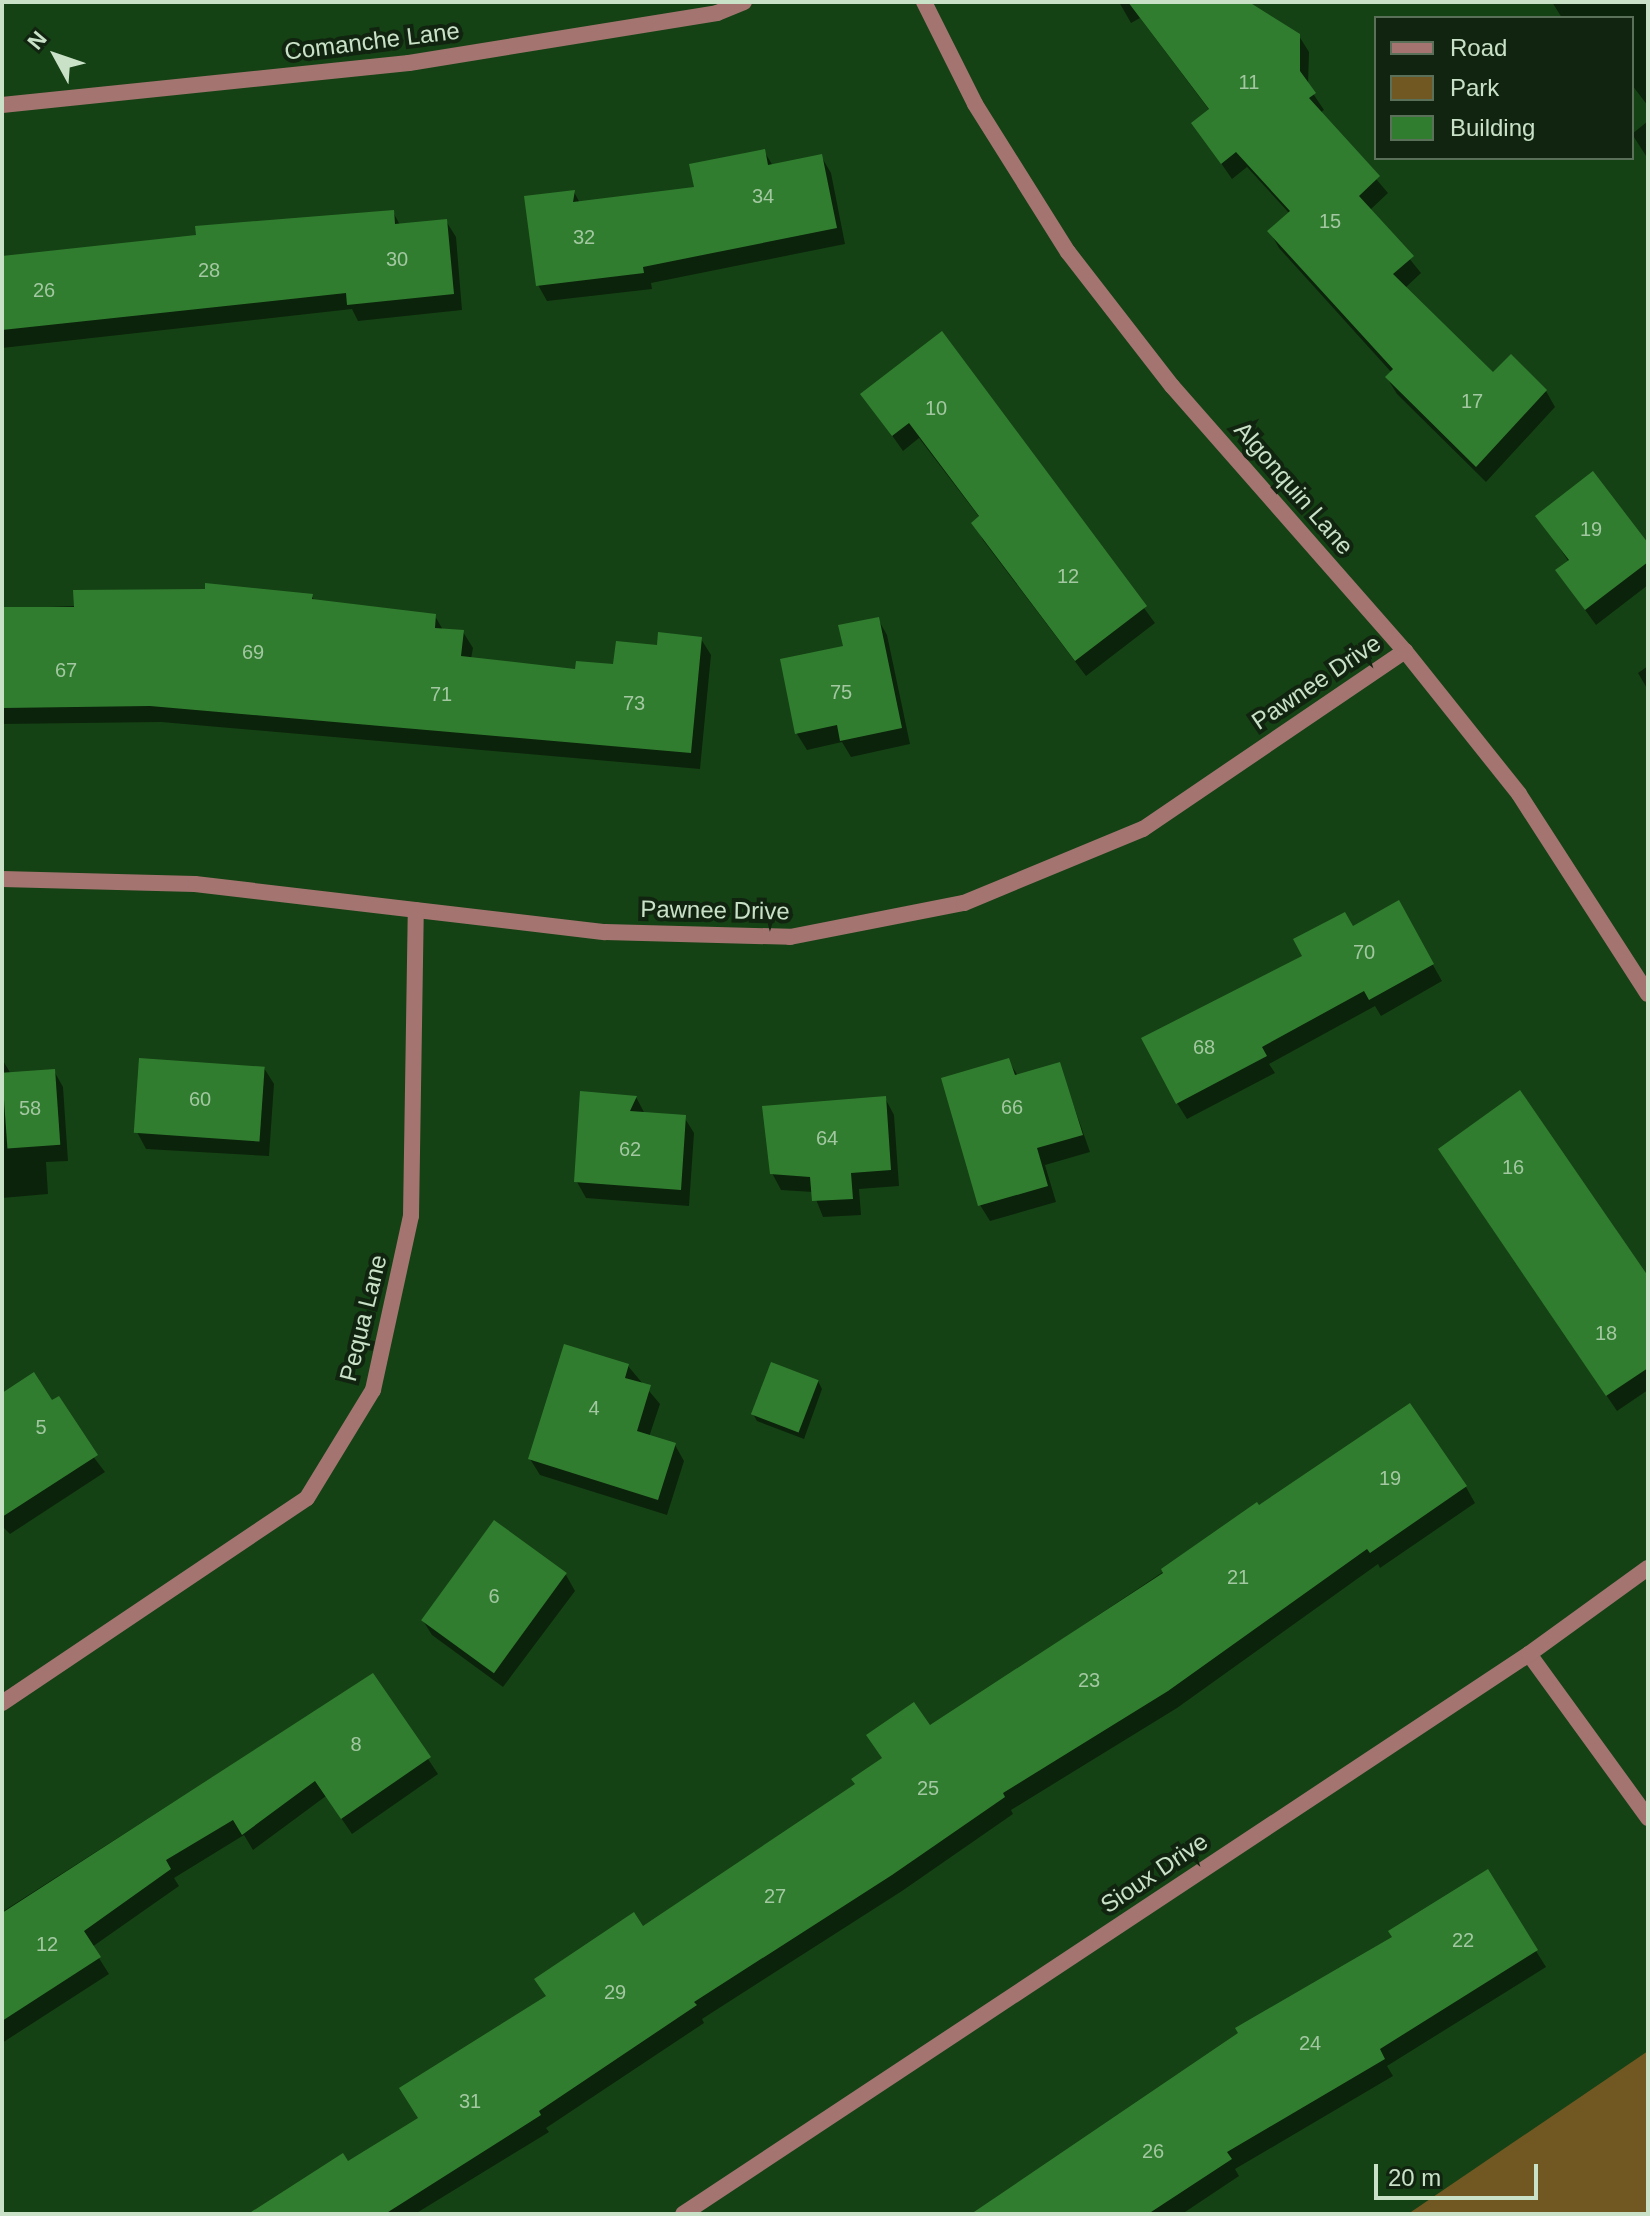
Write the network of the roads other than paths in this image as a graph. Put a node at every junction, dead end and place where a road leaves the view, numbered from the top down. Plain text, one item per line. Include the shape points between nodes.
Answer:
1 (744, 2) edge
2 (924, 2) edge
3 (2, 105) edge
4 (1405, 651) junction
5 (2, 879) edge
6 (416, 910) junction
7 (1648, 994) edge
8 (1648, 1568) edge
9 (1529, 1654) junction
10 (2, 1703) edge
11 (1648, 1818) edge
12 (683, 2214) edge

1 - 3 street, Comanche Lane via 717,13 409,63
2 - 4 street, Algonquin Lane via 975,104 1068,252 1172,386
4 - 6 street, Pawnee Drive via 1143,829 964,903 790,937 605,932
4 - 7 street, Algonquin Lane via 1519,794
5 - 6 street, Pawnee Drive via 195,884
6 - 10 street, Pequa Lane via 411,1216 373,1390 307,1498
8 - 9 street, Sioux Drive
9 - 11 street
9 - 12 street, Sioux Drive

